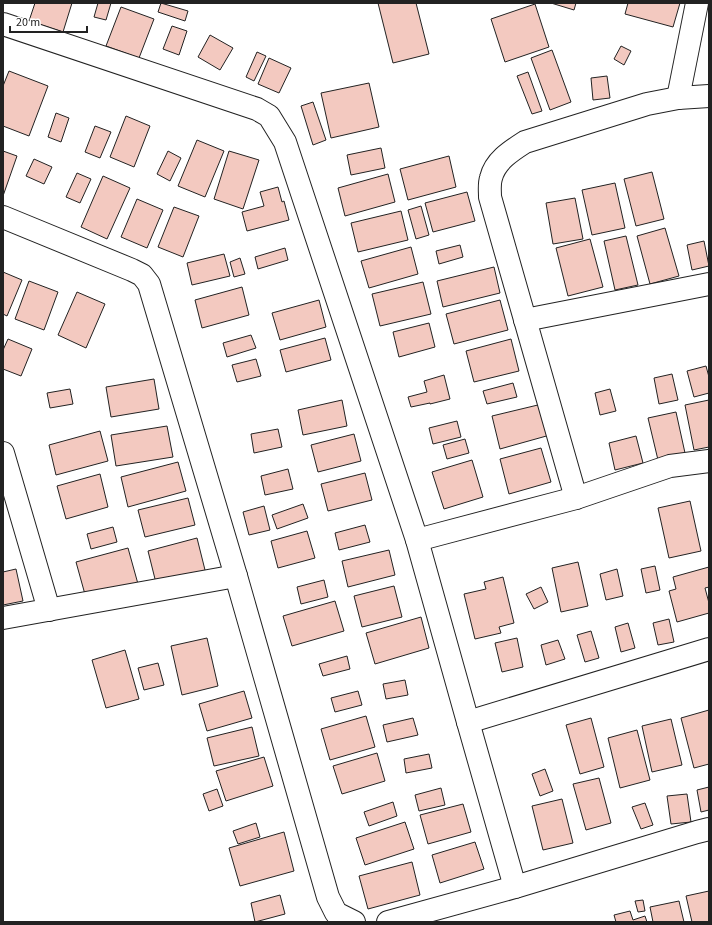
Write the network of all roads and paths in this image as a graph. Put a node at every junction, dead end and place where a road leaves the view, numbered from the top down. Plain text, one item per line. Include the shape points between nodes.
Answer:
1 (697, 3) edge
2 (3, 24) edge
3 (709, 96) edge
4 (678, 98) junction
5 (3, 217) edge
6 (709, 284) edge
7 (525, 320) junction
8 (3, 453) edge
9 (709, 461) edge
10 (576, 498) junction
11 (417, 540) junction
12 (236, 576) junction
13 (49, 610) junction
14 (3, 618) edge
15 (709, 649) edge
16 (468, 722) junction
17 (709, 829) edge
18 (516, 887) junction
19 (354, 922) edge
20 (388, 922) edge

1 - 4 street
2 - 11 street via 258,109 269,116 285,142
3 - 4 street
4 - 7 street via 647,104 525,142 495,166 491,178 490,197
5 - 12 street via 132,270 142,275 149,284
6 - 7 street
7 - 10 street
8 - 13 street
9 - 10 street via 670,466
10 - 11 street
11 - 16 street
12 - 13 street
12 - 19 street via 328,897 336,913
13 - 14 street
15 - 16 street
16 - 18 street
17 - 18 street
18 - 20 street

